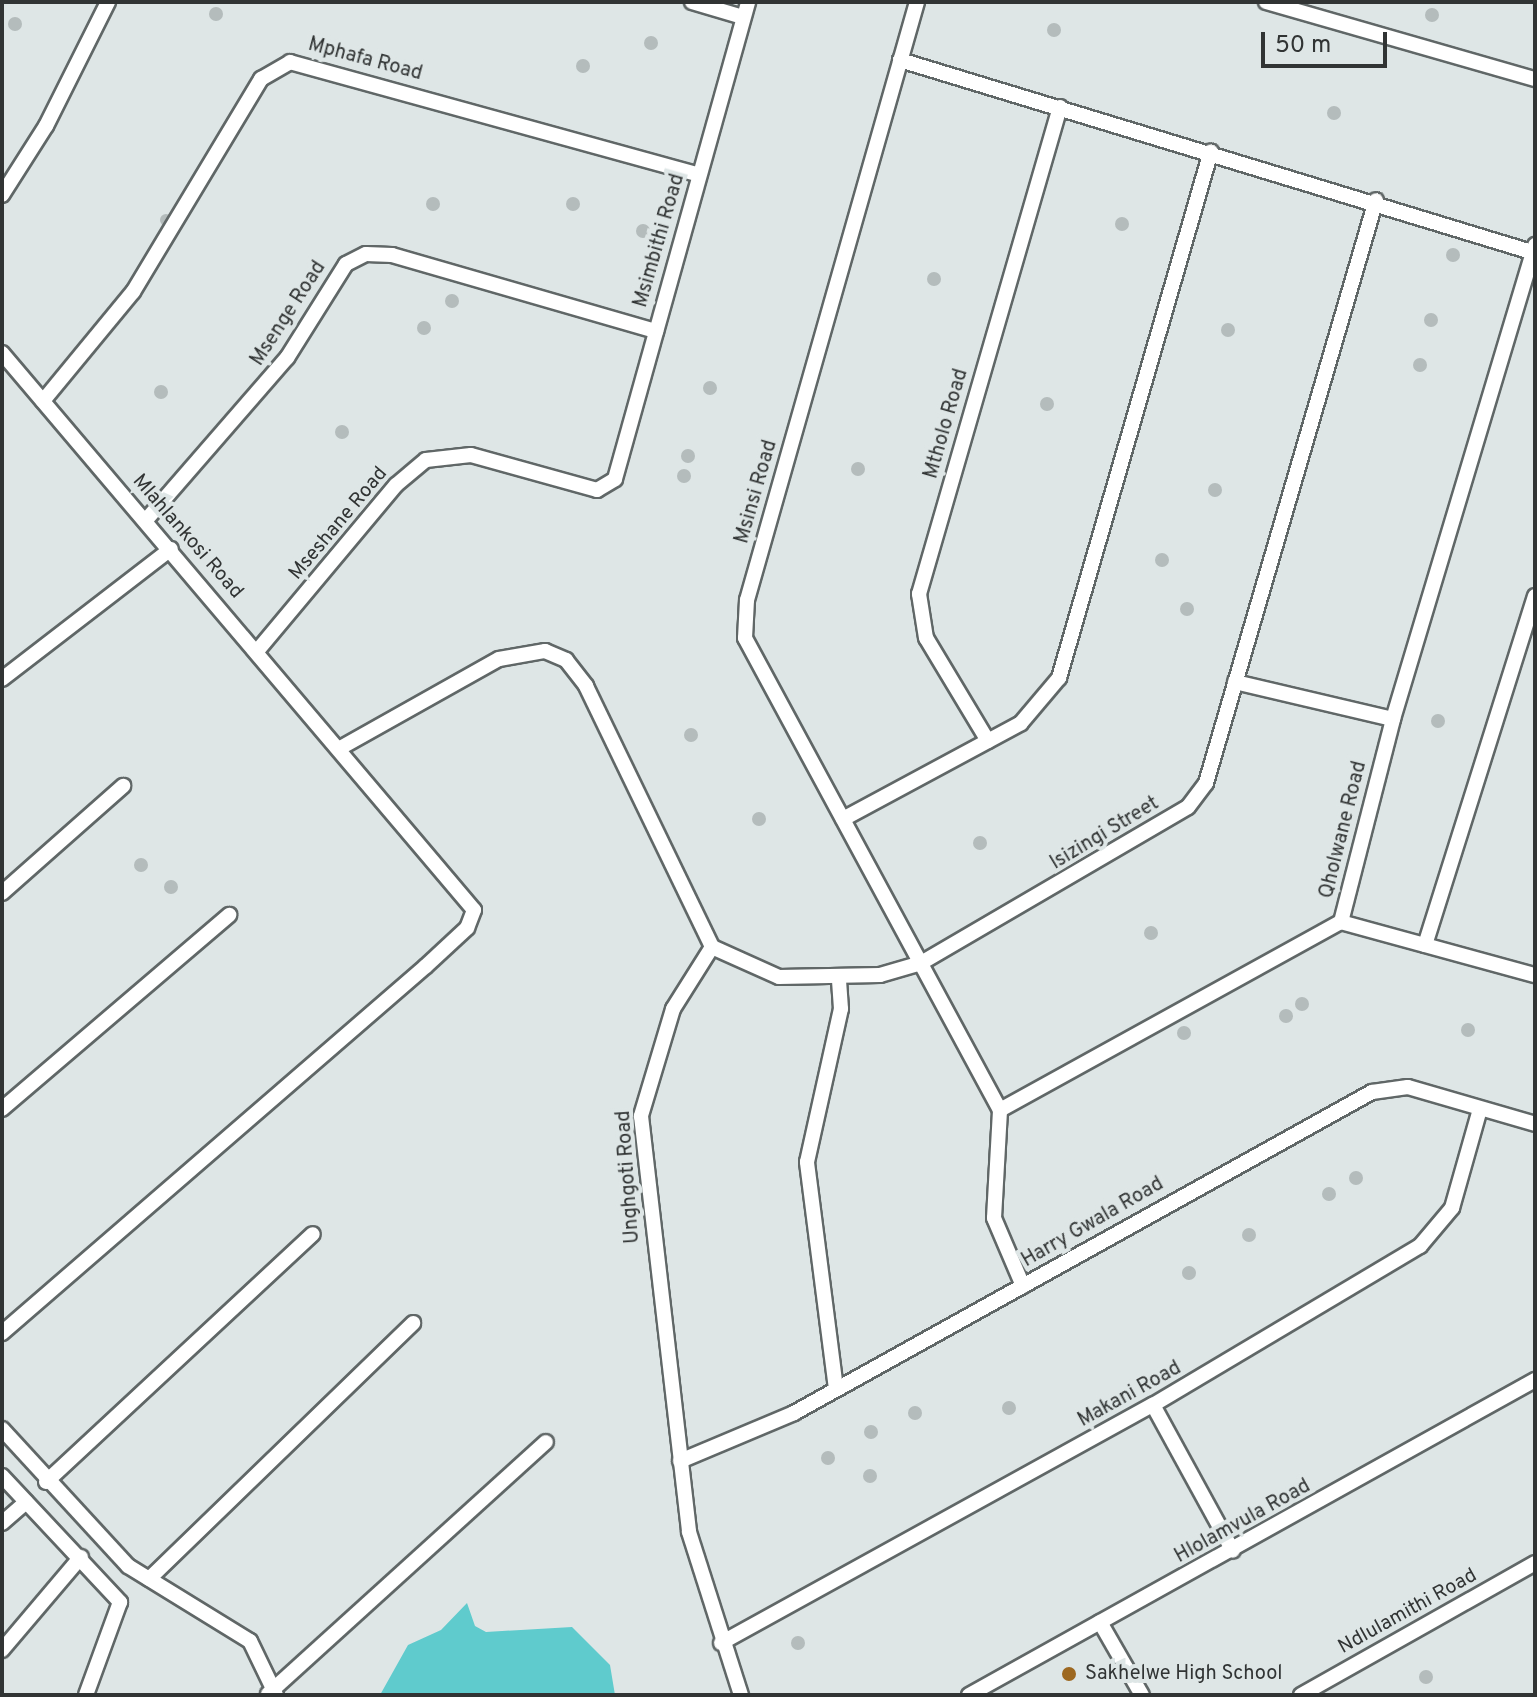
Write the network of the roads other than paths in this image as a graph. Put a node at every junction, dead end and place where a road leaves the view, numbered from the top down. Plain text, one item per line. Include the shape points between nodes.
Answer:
1 (108, 2) edge
2 (692, 2) edge
3 (748, 2) edge
4 (917, 2) edge
5 (1266, 2) edge
6 (743, 17) junction
7 (900, 60) junction
8 (1535, 79) edge
9 (1060, 107) junction
10 (1211, 151) junction
11 (699, 175) junction
12 (2, 195) edge
13 (1376, 200) junction
14 (1534, 250) edge
15 (656, 331) junction
16 (2, 353) edge
17 (43, 401) junction
18 (606, 487) joint
19 (146, 520) junction
20 (171, 549) junction
21 (1535, 596) edge
22 (258, 650) junction
23 (2, 679) edge
24 (1235, 682) junction
25 (1393, 719) junction
26 (988, 741) junction
27 (342, 747) junction
28 (123, 786) dead end
29 (843, 819) junction
30 (2, 893) edge
31 (229, 915) dead end
32 (1341, 922) junction
33 (1425, 945) junction
34 (712, 947) junction
35 (921, 963) junction
36 (1535, 975) edge
37 (839, 981) junction
38 (2, 1109) edge
39 (1480, 1109) junction
40 (1000, 1110) junction
41 (1535, 1124) edge
42 (313, 1234) dead end
43 (1023, 1286) junction
44 (413, 1323) dead end
45 (2, 1333) edge
46 (1535, 1380) edge
47 (836, 1389) junction
48 (1153, 1405) junction
49 (2, 1429) edge
50 (546, 1442) dead end
51 (680, 1461) junction
52 (2, 1476) edge
53 (46, 1482) junction
54 (26, 1502) junction
55 (2, 1523) edge
56 (1233, 1551) junction
57 (81, 1557) junction
58 (1535, 1563) edge
59 (149, 1579) junction
60 (1100, 1622) junction
61 (721, 1643) junction
62 (2, 1650) edge
63 (272, 1693) edge
64 (86, 1695) edge
65 (741, 1695) edge
66 (969, 1695) edge
67 (1142, 1695) edge
68 (1301, 1695) edge

1 - 12 street via 46,126
2 - 6 street
3 - 6 street, Msimbithi Road
4 - 7 street, Msinsi Road
5 - 8 street
6 - 11 street, Msimbithi Road
7 - 9 street
7 - 29 street, Msinsi Road via 745,624 745,638
9 - 10 street
9 - 26 street, Mtholo Road via 919,594 926,638
10 - 13 street
10 - 26 street via 1059,678 1046,702
11 - 15 street, Msimbithi Road
11 - 17 street, Mphafa Road via 290,62 261,79 133,292
13 - 14 street
13 - 24 street, Isizingi Street
14 - 25 street, Qholwane Road
15 - 18 street, Msimbithi Road via 615,479
15 - 19 street, Msenge Road via 392,255 366,254 346,264 287,358
16 - 17 street, Mlahlankosi Road
17 - 19 street, Mlahlankosi Road
18 - 22 street, Mseshane Road via 471,455 426,460 396,485
19 - 20 street, Mlahlankosi Road
20 - 22 street, Mlahlankosi Road
20 - 23 street via 111,602
21 - 33 street
22 - 27 street, Mlahlankosi Road
24 - 25 street
24 - 35 street, Isizingi Street via 1206,783 1188,807
25 - 32 street, Qholwane Road
26 - 29 street
27 - 34 street via 499,659 545,651 566,660 586,686
27 - 45 street, Mlahlankosi Road via 470,902 472,920
28 - 30 street
29 - 35 street, Msinsi Road
31 - 38 street
32 - 33 street
32 - 40 street, Qholwane Road
33 - 36 street
34 - 37 street, Isizingi Street via 779,977
34 - 51 street, Unghgoti Road via 673,1009 641,1116
35 - 37 street, Isizingi Street
35 - 40 street, Msinsi Road
37 - 47 street via 841,1009 807,1162
39 - 41 street, Harry Gwala Road
39 - 43 street, Harry Gwala Road via 1408,1087 1372,1092
39 - 48 street, Makani Road via 1440,1227 1377,1275
40 - 43 street via 994,1218
42 - 53 street
43 - 47 street, Harry Gwala Road
44 - 59 street
46 - 56 street, Hlolamvula Road
47 - 51 street, Harry Gwala Road via 738,1441
48 - 56 street
48 - 61 street, Makani Road
49 - 53 street
50 - 63 street
51 - 61 street, Unghgoti Road via 695,1557
52 - 54 street
53 - 59 street
54 - 55 street
54 - 57 street
56 - 60 street, Hlolamvula Road
57 - 62 street
57 - 64 street via 120,1604
58 - 68 street, Ndlulamithi Road
59 - 63 street via 250,1641
60 - 66 street, Hlolamvula Road
60 - 67 street
61 - 65 street, Unghgoti Road

